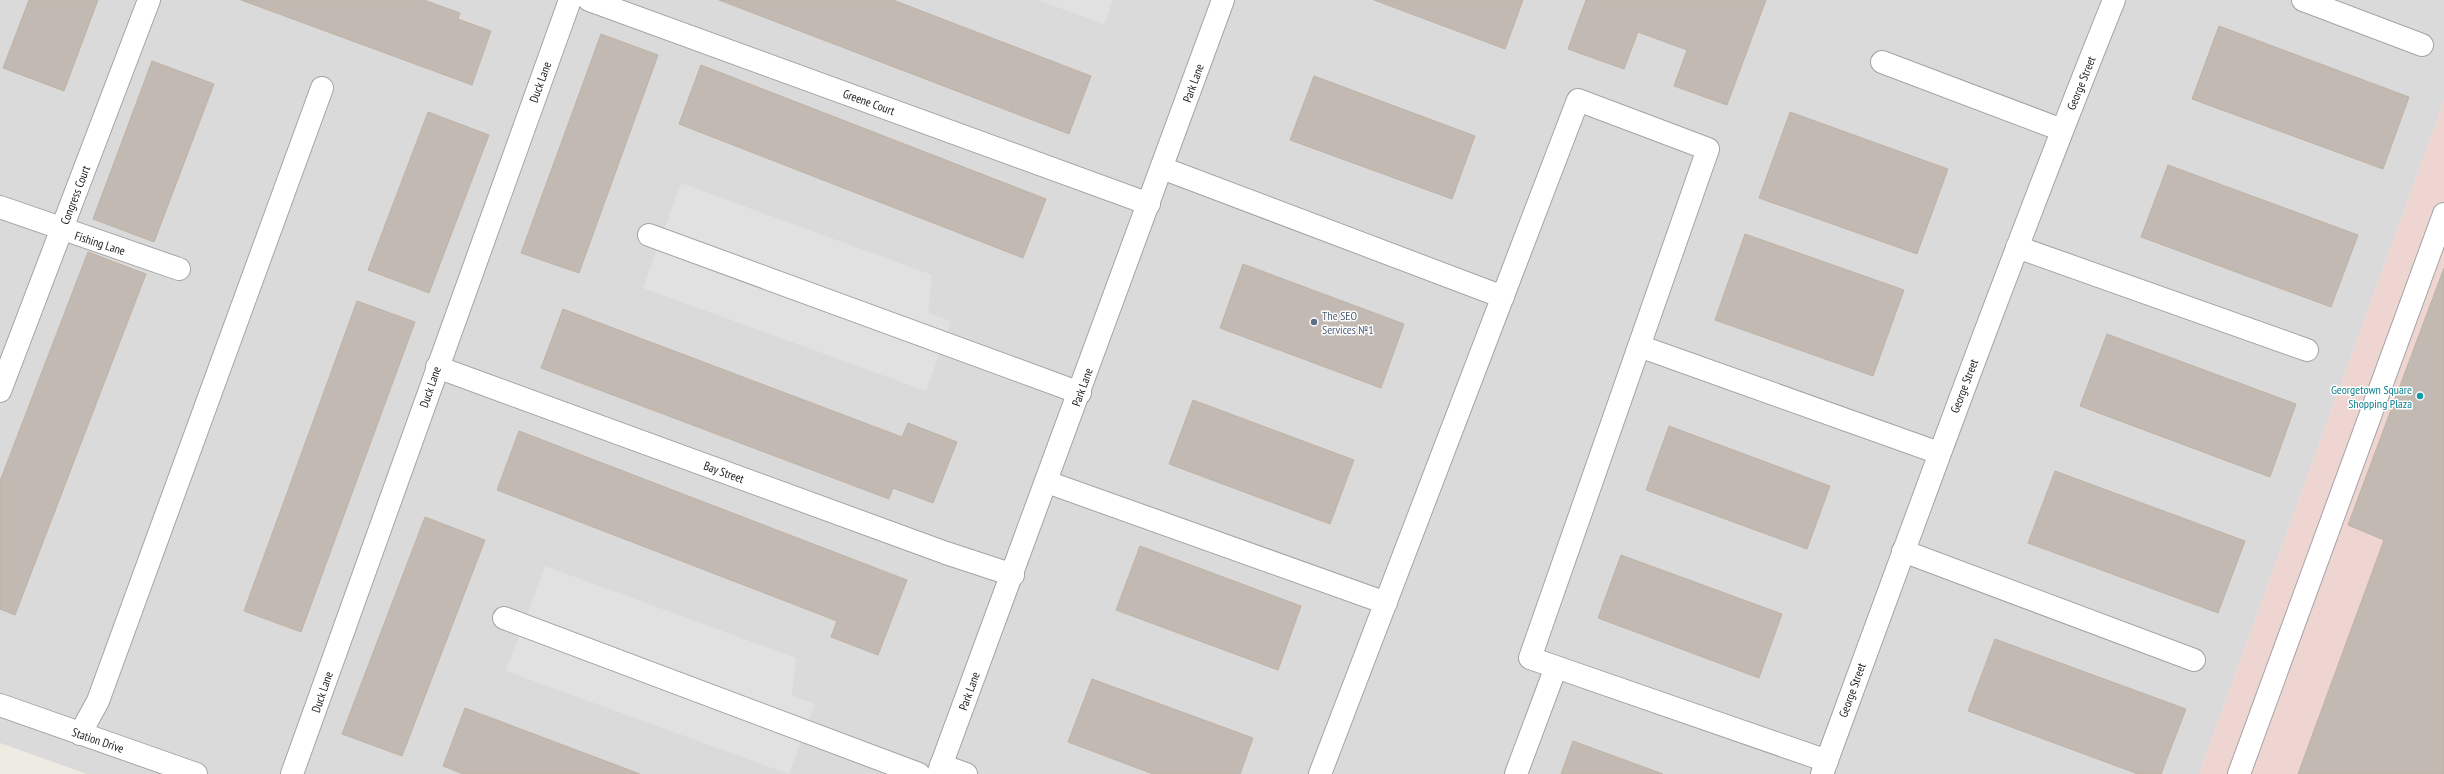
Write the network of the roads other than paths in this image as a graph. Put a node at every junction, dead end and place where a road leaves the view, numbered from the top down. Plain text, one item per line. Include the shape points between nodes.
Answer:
1 (149, 0) edge
2 (570, 0) edge
3 (589, 0) edge
4 (1223, 0) edge
5 (2114, 0) edge
6 (2303, 0) edge
7 (2422, 45) dead end
8 (1882, 62) dead end
9 (322, 88) dead end
10 (2062, 130) junction
11 (1162, 168) junction
12 (1149, 204) junction
13 (0, 207) edge
14 (2444, 214) edge
15 (61, 230) junction
16 (650, 235) dead end
17 (2017, 247) junction
18 (179, 269) dead end
19 (1503, 297) junction
20 (1639, 346) junction
21 (2307, 350) dead end
22 (437, 367) junction
23 (0, 390) edge
24 (1080, 393) junction
25 (1939, 452) junction
26 (1047, 482) junction
27 (1902, 551) junction
28 (1013, 574) junction
29 (1386, 604) junction
30 (504, 618) dead end
31 (2194, 660) dead end
32 (1556, 667) junction
33 (0, 705) edge
34 (80, 734) junction
35 (1824, 767) edge
36 (940, 770) edge
37 (196, 774) edge
38 (292, 774) edge
39 (919, 774) edge
40 (966, 774) edge
41 (1320, 774) edge
42 (1516, 774) edge
43 (2239, 774) edge

1 - 15 street, Congress Court
2 - 22 street, Duck Lane
3 - 12 street, Greene Court
4 - 11 street, Park Lane
5 - 10 street, George Street
6 - 7 street
8 - 10 street
9 - 34 street via 98,701
10 - 17 street, George Street
11 - 12 street, Park Lane
11 - 19 street
12 - 24 street, Park Lane
13 - 15 street, Fishing Lane
14 - 43 street
15 - 18 street, Fishing Lane
15 - 23 street, Congress Court
16 - 24 street
17 - 21 street
17 - 25 street, George Street
19 - 20 street via 1578,100 1708,149
19 - 29 street
20 - 25 street
20 - 32 street via 1530,658
22 - 28 street, Bay Street via 946,553
22 - 38 street, Duck Lane
24 - 26 street, Park Lane
25 - 27 street, George Street
26 - 28 street, Park Lane
26 - 29 street
27 - 31 street
27 - 35 street, George Street
28 - 36 street, Park Lane
29 - 41 street
30 - 39 street
32 - 35 street
32 - 42 street
33 - 34 street, Station Drive
34 - 37 street, Station Drive
36 - 40 street

